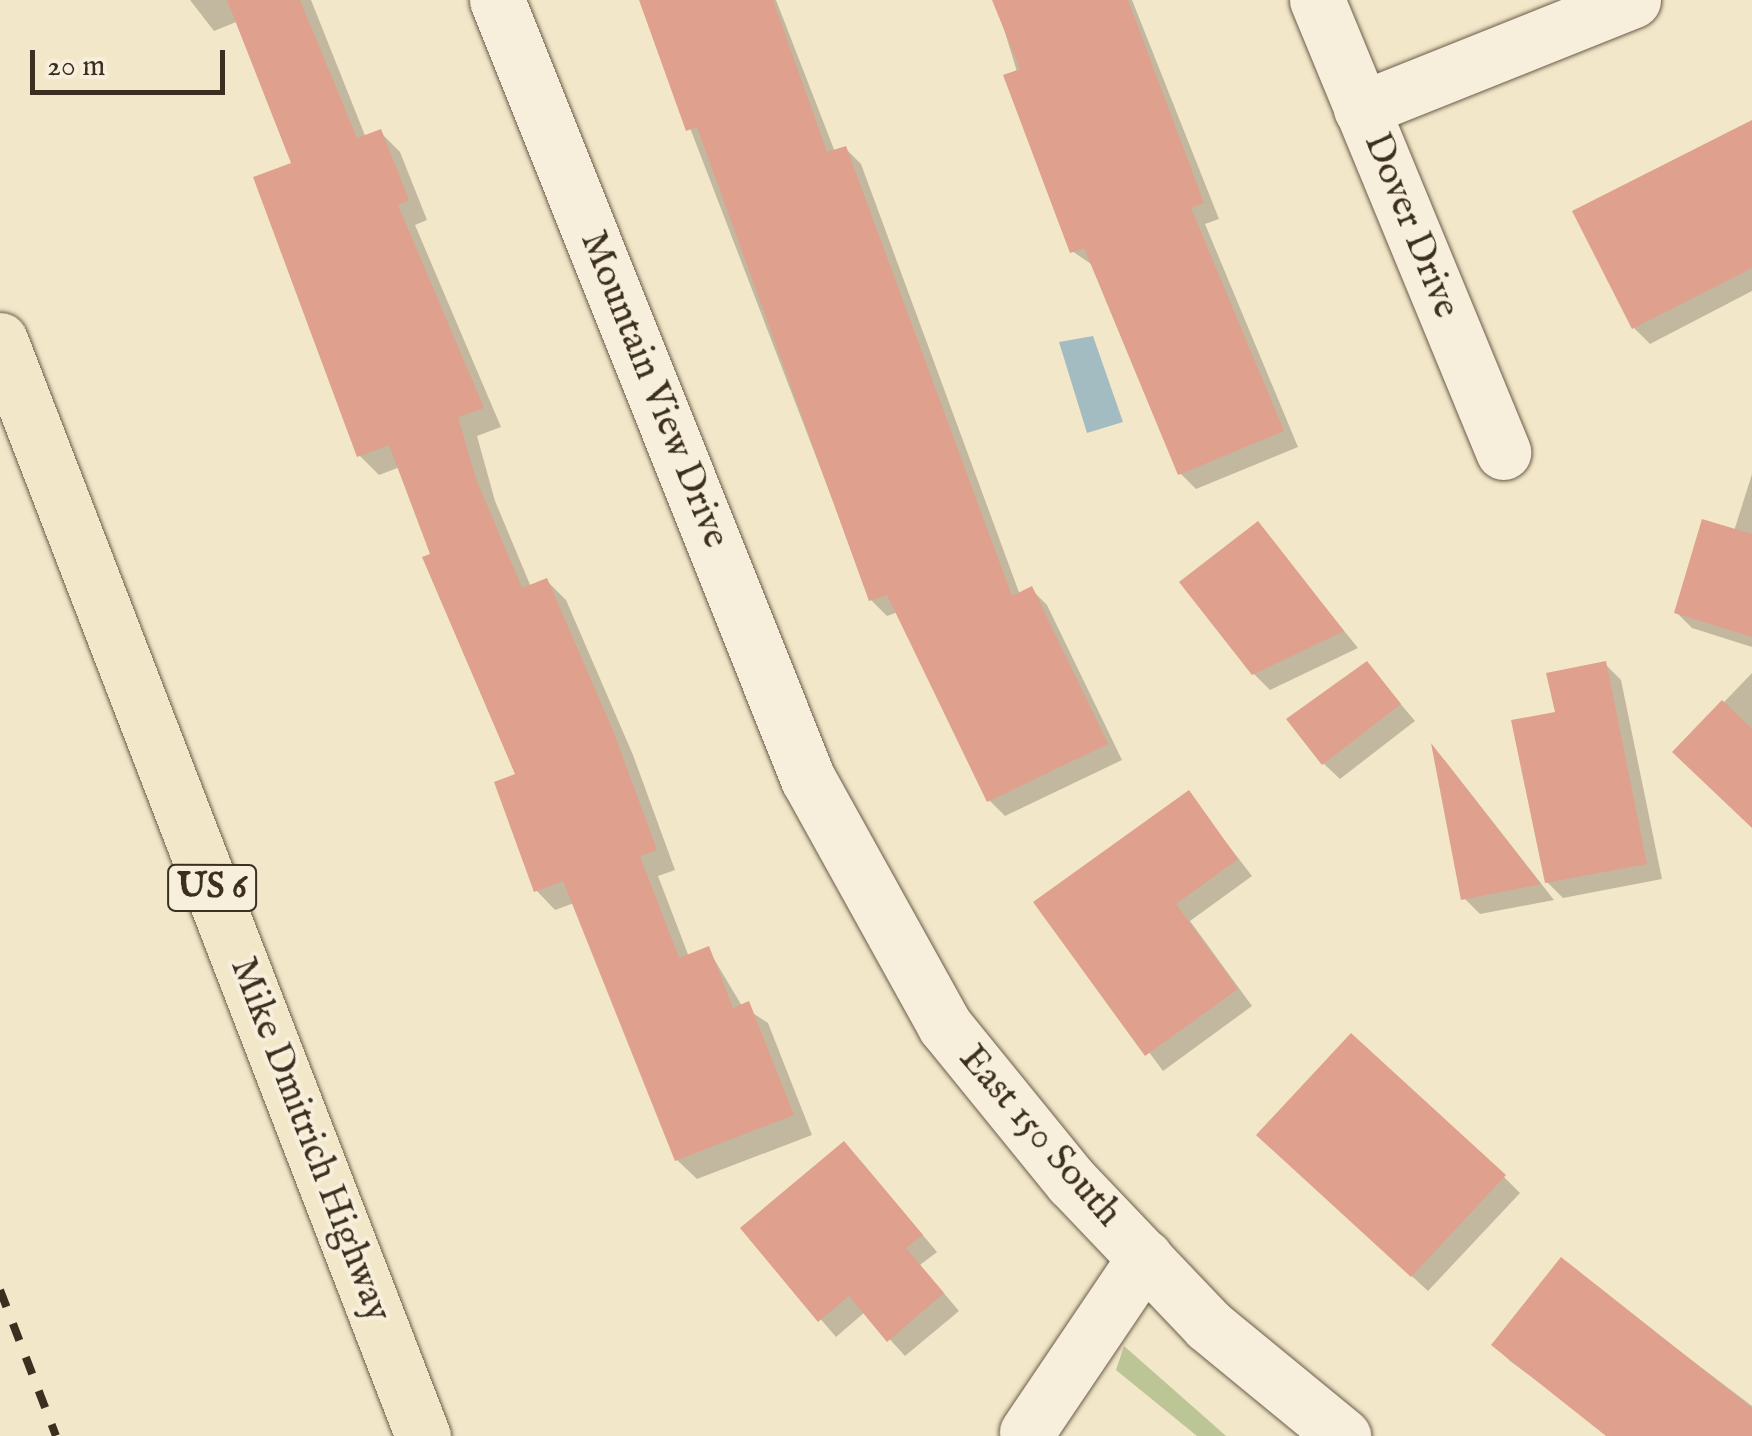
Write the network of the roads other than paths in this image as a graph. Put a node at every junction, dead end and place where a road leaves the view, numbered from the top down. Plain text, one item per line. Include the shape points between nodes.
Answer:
1 (497, 0) edge
2 (1318, 0) edge
3 (1633, 0) edge
4 (1362, 109) junction
5 (0, 340) edge
6 (1503, 452) dead end
7 (808, 780) joint
8 (1145, 1258) junction
9 (1026, 1432) dead end
10 (424, 1436) edge
11 (1342, 1436) edge

1 - 7 street, Mountain View Drive
2 - 4 street, Dover Drive
3 - 4 street
4 - 6 street, Dover Drive
5 - 10 highway, Mike Dmitrich Highway / US 6
7 - 8 street, East 150 South via 945,1026
8 - 9 street
8 - 11 street, East 150 South via 1208,1325

